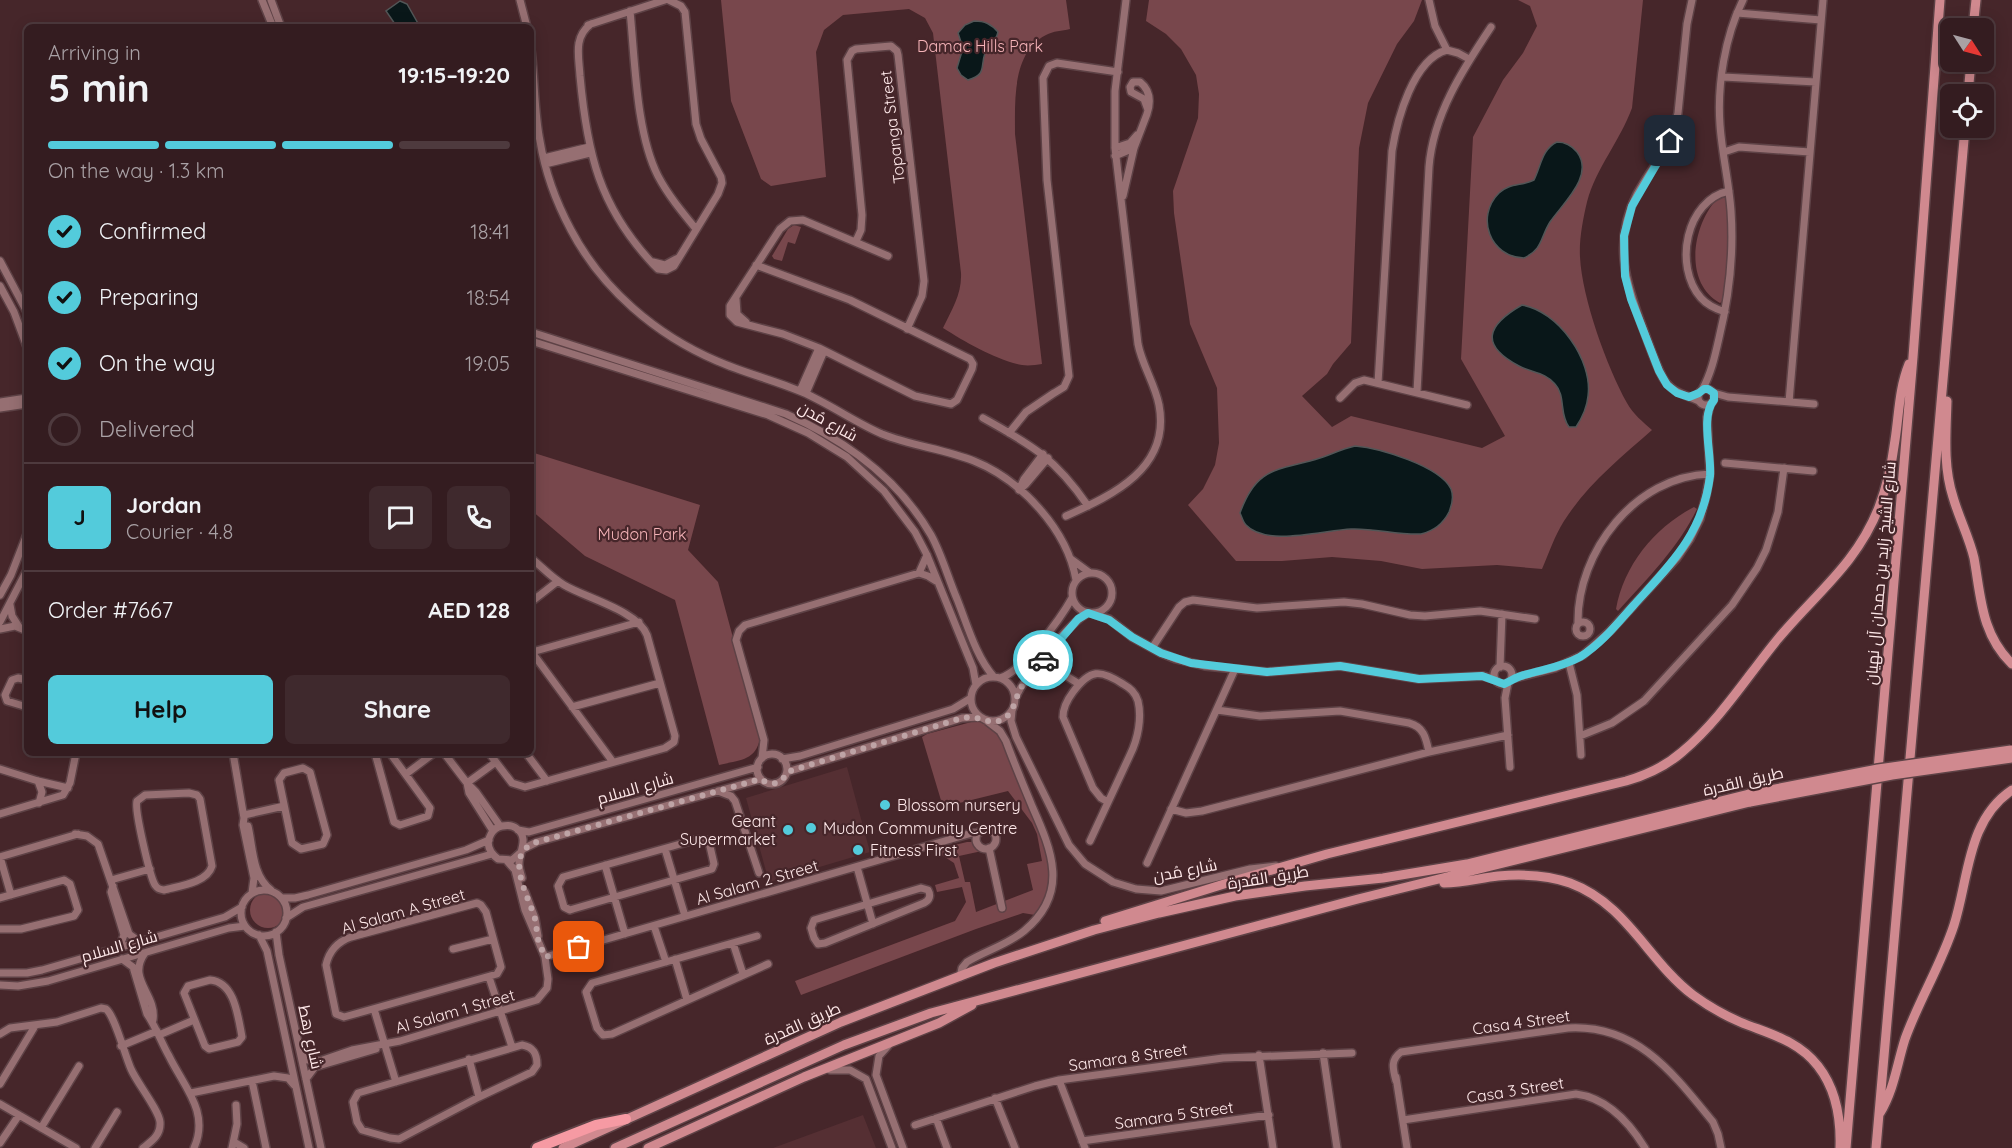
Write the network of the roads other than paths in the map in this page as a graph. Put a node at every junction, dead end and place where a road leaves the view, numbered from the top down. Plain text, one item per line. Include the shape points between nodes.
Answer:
1 (262, 0) edge
2 (271, 0) edge
3 (520, 0) edge
4 (667, 0) edge
5 (1126, 0) edge
6 (1429, 0) edge
7 (1692, 0) edge
8 (1743, 0) edge
9 (1823, 0) edge
10 (1940, 0) edge
11 (1976, 0) edge
12 (630, 11) junction
13 (1737, 13) junction
14 (1974, 18) edge
15 (1821, 20) junction
16 (272, 24) edge
17 (280, 24) edge
18 (526, 24) edge
19 (1491, 27) dead end
20 (1448, 50) junction
21 (1469, 59) junction
22 (1118, 72) junction
23 (1723, 77) junction
24 (1816, 82) junction
25 (534, 83) edge
26 (1148, 110) dead end
27 (1140, 131) junction
28 (1964, 138) edge
29 (1134, 148) junction
30 (590, 150) junction
31 (1115, 152) junction
32 (1724, 152) junction
33 (1810, 152) junction
34 (544, 161) junction
35 (1729, 191) junction
36 (1122, 205) junction
37 (696, 228) junction
38 (856, 242) junction
39 (888, 256) dead end
40 (0, 261) edge
41 (756, 265) junction
42 (0, 286) edge
43 (24, 306) edge
44 (1725, 312) junction
45 (907, 329) junction
46 (534, 333) edge
47 (24, 338) edge
48 (534, 342) edge
49 (822, 349) junction
50 (1913, 357) junction
51 (1943, 375) junction
52 (1378, 383) junction
53 (803, 392) junction
54 (1417, 392) junction
55 (1707, 397) junction
56 (24, 398) edge
57 (1340, 398) dead end
58 (0, 402) edge
59 (1789, 402) junction
60 (24, 404) edge
61 (1814, 404) dead end
62 (1467, 405) dead end
63 (0, 408) edge
64 (982, 418) dead end
65 (1009, 433) junction
66 (1045, 456) junction
67 (1725, 463) dead end
68 (1784, 468) junction
69 (1813, 471) dead end
70 (1710, 474) junction
71 (1019, 490) junction
72 (1088, 506) junction
73 (1066, 516) dead end
74 (24, 542) edge
75 (927, 555) junction
76 (1071, 559) junction
77 (534, 561) edge
78 (919, 573) junction
79 (1090, 573) junction
80 (24, 576) edge
81 (1076, 580) junction
82 (558, 581) junction
83 (936, 581) junction
84 (0, 596) edge
85 (1072, 598) junction
86 (534, 600) edge
87 (1111, 600) junction
88 (10, 605) junction
89 (1091, 613) junction
90 (1502, 614) junction
91 (1535, 619) dead end
92 (0, 622) edge
93 (639, 622) junction
94 (1114, 622) junction
95 (1578, 623) dead end
96 (19, 627) junction
97 (0, 629) edge
98 (24, 630) edge
99 (1053, 648) junction
100 (1152, 648) junction
101 (534, 651) edge
102 (534, 656) edge
103 (1023, 661) junction
104 (1569, 663) junction
105 (2012, 664) edge
106 (1035, 669) junction
107 (1235, 669) junction
108 (1504, 675) junction
109 (1068, 676) junction
110 (997, 678) junction
111 (24, 679) edge
112 (660, 683) junction
113 (1079, 684) junction
114 (976, 685) junction
115 (971, 698) junction
116 (2, 699) edge
117 (1015, 699) junction
118 (24, 706) edge
119 (572, 707) junction
120 (1216, 710) junction
121 (1012, 711) junction
122 (980, 717) junction
123 (987, 721) junction
124 (1508, 735) junction
125 (1580, 736) junction
126 (764, 740) junction
127 (1429, 752) junction
128 (2012, 753) edge
129 (775, 755) junction
130 (1581, 755) dead end
131 (75, 756) edge
132 (234, 756) edge
133 (376, 756) edge
134 (392, 756) edge
135 (430, 756) edge
136 (446, 756) edge
137 (491, 756) edge
138 (528, 756) edge
139 (762, 758) junction
140 (782, 759) junction
141 (496, 762) junction
142 (613, 762) junction
143 (758, 767) junction
144 (1510, 767) dead end
145 (0, 769) edge
146 (787, 772) junction
147 (406, 774) junction
148 (761, 779) junction
149 (38, 781) junction
150 (547, 781) junction
151 (467, 783) junction
152 (68, 788) junction
153 (2012, 790) edge
154 (718, 791) junction
155 (1042, 792) junction
156 (1029, 798) junction
157 (1750, 798) junction
158 (1108, 802) junction
159 (39, 803) junction
160 (284, 806) junction
161 (1171, 809) junction
162 (0, 814) edge
163 (244, 817) junction
164 (497, 829) junction
165 (519, 830) junction
166 (978, 837) junction
167 (489, 840) junction
168 (1090, 841) dead end
169 (250, 845) junction
170 (989, 848) junction
171 (665, 849) junction
172 (522, 850) junction
173 (492, 854) junction
174 (0, 857) edge
175 (507, 861) junction
176 (1147, 863) dead end
177 (606, 865) junction
178 (1288, 865) junction
179 (857, 867) junction
180 (150, 869) junction
181 (759, 873) dead end
182 (674, 881) junction
183 (1430, 882) junction
184 (112, 883) junction
185 (273, 892) junction
186 (252, 893) junction
187 (11, 895) junction
188 (614, 896) junction
189 (0, 898) edge
190 (282, 898) junction
191 (867, 903) junction
192 (242, 907) junction
193 (1002, 908) dead end
194 (685, 916) junction
195 (531, 917) junction
196 (286, 918) junction
197 (122, 920) junction
198 (873, 924) junction
199 (245, 926) junction
200 (654, 926) junction
201 (0, 929) edge
202 (276, 932) junction
203 (625, 934) junction
204 (259, 935) junction
205 (757, 936) dead end
206 (493, 939) junction
207 (1062, 940) junction
208 (140, 942) junction
209 (733, 943) junction
210 (119, 948) junction
211 (453, 949) dead end
212 (145, 953) junction
213 (545, 957) junction
214 (122, 959) junction
215 (675, 960) junction
216 (666, 963) junction
217 (768, 963) dead end
218 (0, 974) edge
219 (743, 974) junction
220 (960, 976) junction
221 (489, 977) junction
222 (0, 985) edge
223 (143, 990) junction
224 (687, 1000) junction
225 (980, 1000) junction
226 (374, 1009) junction
227 (500, 1012) junction
228 (194, 1020) junction
229 (35, 1026) junction
230 (158, 1033) junction
231 (0, 1034) edge
232 (908, 1034) junction
233 (386, 1044) junction
234 (121, 1046) junction
235 (512, 1047) junction
236 (353, 1053) junction
237 (1323, 1053) junction
238 (1352, 1053) dead end
239 (1259, 1055) junction
240 (302, 1056) junction
241 (469, 1059) junction
242 (79, 1066) dead end
243 (804, 1077) junction
244 (306, 1079) junction
245 (1059, 1080) junction
246 (252, 1081) junction
247 (396, 1082) junction
248 (0, 1084) edge
249 (296, 1087) junction
250 (191, 1093) junction
251 (479, 1097) junction
252 (995, 1098) junction
253 (0, 1104) edge
254 (236, 1105) dead end
255 (117, 1112) dead end
256 (19, 1115) junction
257 (1269, 1115) junction
258 (1879, 1115) junction
259 (626, 1119) junction
260 (936, 1119) junction
261 (1402, 1120) junction
262 (915, 1125) dead end
263 (41, 1128) junction
264 (233, 1145) edge
265 (1084, 1145) edge
266 (1, 1146) edge
267 (76, 1148) edge
268 (95, 1148) edge
269 (143, 1148) edge
270 (194, 1148) edge
271 (244, 1148) edge
272 (266, 1148) edge
273 (309, 1148) edge
274 (321, 1148) edge
275 (537, 1148) edge
276 (563, 1148) edge
277 (615, 1148) edge
278 (648, 1148) edge
279 (892, 1148) edge
280 (903, 1148) edge
281 (947, 1148) edge
282 (1014, 1148) edge
283 (1273, 1148) edge
284 (1337, 1148) edge
285 (1407, 1148) edge
286 (1645, 1148) edge
287 (1721, 1148) edge
288 (1840, 1148) edge
289 (1846, 1148) edge
290 (1876, 1148) edge

1 - 16 street
2 - 17 street
3 - 18 street
4 - 12 street
4 - 37 street via 685,12 696,124 722,183
5 - 22 street
6 - 20 street via 1435,26
7 - 55 street via 1675,127 1632,206 1623,252 1628,287 1659,371 1672,390 1689,397
8 - 13 street
9 - 15 street
10 - 50 main road, شارع الشيخ زايد بن حمدان آل نهيان
11 - 14 main road
12 - 30 street via 591,24 581,35 578,48
12 - 37 street via 642,123 651,157 666,189
13 - 15 street
13 - 23 street via 1728,40
15 - 24 street
19 - 21 street
20 - 21 street
20 - 52 street via 1419,72 1394,137
21 - 54 street via 1438,120 1430,150
22 - 31 street
22 - 65 street via 1057,63 1044,74 1045,161 1067,384 1026,412
23 - 24 street
23 - 32 street via 1720,122
24 - 33 street
25 - 34 street
26 - 27 street
27 - 29 street
27 - 31 street
28 - 51 main road
29 - 31 street
29 - 36 street
30 - 34 street
30 - 37 street via 608,200 629,236 658,268 674,266
31 - 36 street
32 - 33 street via 1739,147
32 - 35 street
33 - 59 street
34 - 53 street via 561,210 580,246 634,309 695,351
35 - 44 street via 1731,262
35 - 44 street via 1703,206 1692,226 1686,254 1695,290 1705,302
36 - 72 street via 1138,344 1159,405 1160,422 1155,446 1144,468 1119,490
38 - 39 street
38 - 41 street via 802,220 790,221 780,229
38 - 45 street, Topanga Street via 862,215 847,60 856,49 891,46 898,55 924,281 922,296
40 - 43 street
41 - 45 street via 832,292
41 - 49 street via 736,298 737,314 748,323
42 - 47 street
44 - 55 street
45 - 49 street via 962,355 968,364 969,375 951,404 915,396
46 - 110 street, شارع مُدن via 786,414 825,432 860,456 900,492 931,536 980,654
48 - 75 street, شارع مُدن via 768,415 808,433 873,478 906,519
49 - 53 street
50 - 178 main road via 1901,388 1888,475 1879,506 1860,545 1836,578 1787,628 1729,702 1684,750 1660,767 1626,781
50 - 289 main road, شارع الشيخ زايد بن حمدان آل نهيان
51 - 105 main road via 1947,400 1946,464 1952,497 1971,548 1983,616 1995,645
51 - 258 main road
52 - 54 street
52 - 57 street via 1359,381
53 - 71 street via 880,433 975,462
54 - 62 street
55 - 59 street
55 - 70 street
56 - 58 street
59 - 61 street
60 - 63 street
64 - 65 street
65 - 66 street
66 - 71 street
66 - 72 street via 1065,474
67 - 68 street
68 - 69 street
68 - 125 street via 1778,512 1766,550 1732,605 1644,701 1612,723
70 - 95 street via 1663,485 1616,523 1587,572
70 - 104 street via 1700,519 1677,558 1604,638
71 - 76 street via 1048,520
72 - 73 street
74 - 84 street
75 - 78 street
75 - 83 street, شارع مُدن
76 - 79 street
76 - 81 street
77 - 82 street
78 - 83 street
78 - 126 street via 745,625 739,631 738,648
79 - 81 street
79 - 87 street via 1108,581
80 - 88 street
81 - 85 street
82 - 86 street
82 - 93 street
83 - 114 street, شارع مُدن via 973,668
85 - 89 street via 1075,605
85 - 103 street
87 - 89 street via 1102,610
87 - 94 street
88 - 92 street
88 - 96 street
89 - 94 street
89 - 99 street via 1078,619
90 - 91 street
90 - 100 street via 1480,611 1425,616 1344,602 1257,608 1193,600 1179,607
90 - 108 street
93 - 101 street
93 - 112 street via 647,635
94 - 100 street
96 - 97 street
96 - 98 street
99 - 106 street
99 - 109 street
100 - 107 street via 1191,663
102 - 119 street
103 - 106 street
103 - 110 street via 1011,674
104 - 108 street via 1541,672
104 - 125 street via 1577,695
106 - 109 street via 1055,669
106 - 117 street
107 - 108 street via 1278,671 1340,666 1419,679
107 - 120 street
108 - 124 street
109 - 113 street
110 - 114 street
110 - 117 street via 1011,686
111 - 116 street via 12,680
112 - 119 street
112 - 142 street via 674,742
113 - 158 street via 1065,704 1063,721 1093,788
113 - 158 street via 1093,674 1106,674 1132,690 1138,701 1136,742
114 - 115 street
115 - 122 street
115 - 140 street via 953,709
116 - 118 street
117 - 121 street
119 - 142 street
120 - 127 street via 1260,716 1340,711 1409,723 1424,733
120 - 161 street
121 - 123 street via 998,721
121 - 155 street, شارع مُدن via 1016,737
122 - 123 street
122 - 146 street via 962,718
123 - 156 street via 1003,736
124 - 127 street
124 - 144 street
125 - 130 street
126 - 129 street
126 - 139 street
127 - 161 street via 1202,811 1186,813
128 - 157 main road, طريق القدرة, bridge
129 - 139 street
129 - 140 street
131 - 152 street
132 - 163 street
133 - 147 street via 394,822 400,825 424,818 430,812
134 - 147 street
135 - 147 street
136 - 151 street
137 - 141 street
138 - 150 street
139 - 143 street
140 - 146 street
141 - 150 street via 518,786
141 - 151 street
142 - 150 street
143 - 148 street
143 - 165 street, شارع السلام via 529,832
145 - 149 street
146 - 148 street via 778,783
148 - 154 street, شارع السلام
149 - 152 street
149 - 159 street via 42,792
151 - 164 street
152 - 159 street via 60,797
153 - 258 main road via 1990,810 1977,833 1948,941 1911,1023 1891,1091
154 - 172 street, شارع السلام via 537,842
154 - 181 street via 731,795 735,801
155 - 156 street
155 - 178 street, شارع مُدن via 1079,858 1105,879 1128,888 1169,890 1250,869
156 - 220 street via 1052,856 1052,886 1047,900 1023,932 967,962
157 - 183 main road, طريق القدرة
157 - 207 main road, طريق القدرة via 1467,864 1235,896
158 - 168 street
159 - 162 street
160 - 160 street via 296,847 307,849 323,844 327,835 307,769 281,776
160 - 163 street
161 - 176 street
163 - 169 street
164 - 165 street via 508,825
164 - 167 street
165 - 172 street via 524,842
166 - 170 street via 983,848
166 - 170 street via 986,829 993,832 995,843
166 - 179 street, Al Salam 2 Street via 965,836
167 - 173 street
167 - 190 street via 308,895
169 - 185 street via 260,878
169 - 186 street
170 - 193 street
171 - 177 street
171 - 182 street
171 - 182 street via 702,839 709,842 714,864 711,869
172 - 175 street via 518,857
172 - 195 street, Al Salam 1 Street via 519,866
173 - 175 street
173 - 196 street via 303,907
174 - 184 street via 87,832 101,842
174 - 187 street
175 - 195 street, Al Salam 1 Street via 515,870
177 - 188 street
177 - 188 street via 563,877 558,891 564,907 570,910
178 - 207 main road via 1116,917
179 - 191 street
179 - 194 street, Al Salam 2 Street
180 - 180 street via 155,885 164,890 210,872 197,795 145,795 137,801
180 - 184 street
182 - 188 street
182 - 194 street
183 - 225 main road, طريق القدرة
183 - 288 main road via 1534,876 1571,883 1593,894 1622,917 1665,970 1693,995 1726,1015 1783,1038 1812,1060 1824,1074 1834,1099
184 - 197 street
185 - 186 street
185 - 190 street
186 - 192 street
187 - 189 street
187 - 201 street via 64,880 70,884 78,910 74,916 31,927
188 - 203 street
190 - 196 street
191 - 198 street
191 - 198 street via 921,888 929,892 927,902
191 - 198 street via 814,920 811,931 815,942 822,944
192 - 199 street
192 - 208 street, شارع السلام via 225,917
194 - 200 street, Al Salam 2 Street
195 - 213 street, Al Salam 1 Street
196 - 202 street
197 - 208 street
197 - 210 street via 124,935
199 - 204 street
199 - 212 street, شارع السلام
200 - 203 street, Al Salam 2 Street
200 - 216 street
202 - 204 street
202 - 240 street, شارع رهط
203 - 213 street, Al Salam 2 Street
204 - 249 street, شارع رهط via 267,951
205 - 209 street
206 - 211 street
206 - 221 street, Al Salam A Street via 501,967
206 - 226 street, Al Salam A Street via 484,908 477,903 343,940 326,965 334,1011 344,1017
207 - 220 main road, طريق القدرة
208 - 210 street, شارع السلام
209 - 215 street
209 - 219 street
210 - 218 street, شارع السلام via 34,972
212 - 214 street, شارع السلام
212 - 223 street via 138,969
213 - 227 street, Al Salam 1 Street via 547,988 531,1004
214 - 222 street, شارع السلام via 41,982
214 - 223 street via 133,967
215 - 216 street
215 - 224 street
216 - 224 street via 588,987 587,997 599,1032 612,1035
217 - 219 street
219 - 224 street
220 - 259 main road, طريق القدرة via 841,1022
221 - 226 street, Al Salam A Street
221 - 227 street
223 - 230 street via 147,1014
225 - 232 main road via 950,1018
225 - 277 main road, طريق القدرة via 869,1035
226 - 233 street
227 - 233 street, Al Salam 1 Street
227 - 235 street
228 - 228 street via 207,1048 241,1040 230,992 216,981 192,984 185,989
228 - 230 street
229 - 231 street via 10,1028
229 - 234 street via 106,1009 113,1017
229 - 248 street
230 - 234 street
230 - 250 street
232 - 243 main road
232 - 280 street via 883,1050 876,1075
233 - 236 street, Al Salam 1 Street
233 - 247 street
234 - 269 street via 159,1117 156,1137
235 - 241 street
235 - 251 street via 531,1047 537,1060 535,1069
236 - 240 street, Al Salam 1 Street via 320,1061
236 - 244 street, Al Salam 1 Street via 315,1067
237 - 238 street, Samara 8 Street
237 - 239 street, Samara 8 Street
237 - 284 street
239 - 245 street, Samara 8 Street
239 - 257 street
240 - 244 street, شارع رهط
241 - 247 street
241 - 251 street
242 - 263 street
243 - 278 main road
243 - 279 street via 839,1069 866,1079
244 - 274 street, شارع رهط
245 - 252 street, Samara 8 Street
245 - 265 street
246 - 249 street via 283,1076
246 - 250 street
246 - 272 street
247 - 251 street via 356,1095 353,1102 362,1130 399,1139
249 - 273 street, شارع رهط
250 - 270 street via 200,1120
252 - 260 street, Samara 8 Street
252 - 282 street
253 - 256 street
254 - 264 street
255 - 268 street
256 - 263 street
256 - 266 street
257 - 265 street, Samara 5 Street
257 - 283 street
258 - 290 main road
259 - 275 highway via 596,1125
259 - 276 main road, طريق القدرة
260 - 262 street, Samara 8 Street
260 - 281 street
261 - 285 street, Casa 4 Street
261 - 286 street, Casa 3 Street via 1576,1094 1608,1105
261 - 287 street, Casa 4 Street via 1393,1070 1394,1060 1401,1052 1568,1028 1594,1028 1629,1039 1669,1072 1713,1122
263 - 267 street
264 - 271 street

